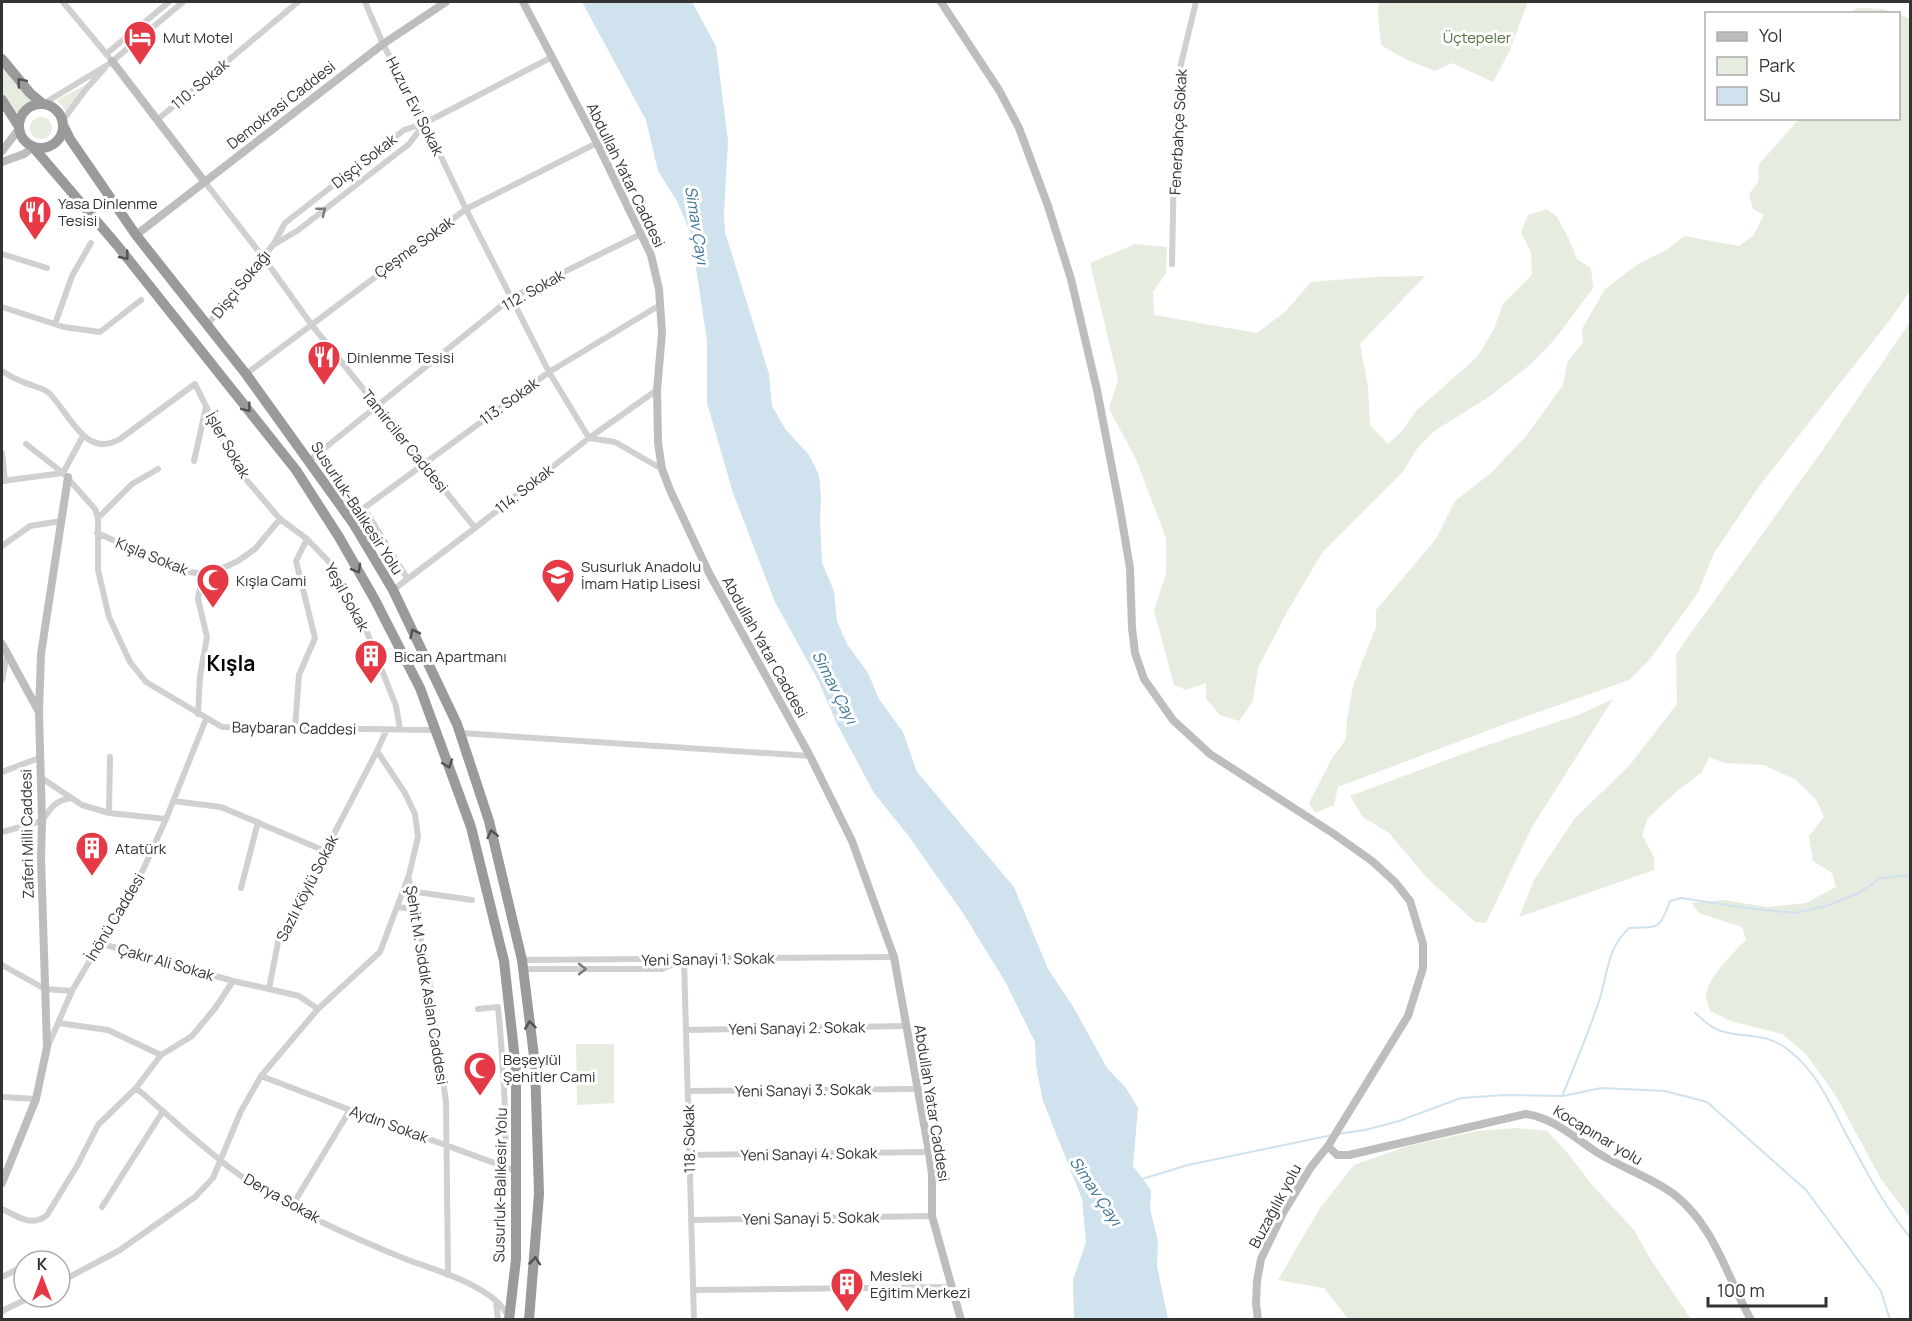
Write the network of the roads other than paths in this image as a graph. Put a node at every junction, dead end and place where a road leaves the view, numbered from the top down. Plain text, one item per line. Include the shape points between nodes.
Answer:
1 (63, 2) edge
2 (169, 2) edge
3 (183, 2) edge
4 (298, 2) edge
5 (365, 2) edge
6 (446, 2) edge
7 (523, 2) edge
8 (941, 2) edge
9 (1196, 2) edge
10 (383, 44) junction
11 (552, 57) junction
12 (2, 59) edge
13 (109, 60) junction
14 (2, 100) edge
15 (43, 104) junction
16 (157, 120) junction
17 (63, 122) junction
18 (425, 123) junction
19 (19, 127) junction
20 (597, 143) junction
21 (33, 147) junction
22 (2, 151) edge
23 (2, 162) edge
24 (204, 181) junction
25 (466, 209) junction
26 (641, 234) junction
27 (136, 235) junction
28 (91, 243) dead end
29 (273, 245) junction
30 (2, 254) edge
31 (263, 257) junction
32 (1172, 264) dead end
33 (47, 267) dead end
34 (511, 298) junction
35 (141, 300) dead end
36 (660, 305) junction
37 (2, 307) edge
38 (55, 324) junction
39 (208, 324) junction
40 (311, 324) junction
41 (2, 371) edge
42 (549, 372) junction
43 (246, 374) junction
44 (657, 390) junction
45 (378, 406) junction
46 (206, 407) junction
47 (83, 436) junction
48 (589, 438) junction
49 (26, 444) dead end
50 (2, 453) edge
51 (310, 460) junction
52 (194, 461) dead end
53 (423, 463) junction
54 (158, 469) dead end
55 (662, 469) junction
56 (65, 475) junction
57 (3, 481) edge
58 (99, 518) junction
59 (280, 519) junction
60 (61, 521) junction
61 (475, 528) junction
62 (97, 533) junction
63 (307, 539) junction
64 (2, 546) edge
65 (208, 575) junction
66 (407, 578) junction
67 (393, 590) junction
68 (2, 644) edge
69 (7, 655) junction
70 (2, 680) edge
71 (39, 712) junction
72 (198, 714) junction
73 (206, 719) junction
74 (295, 728) junction
75 (387, 729) junction
76 (400, 729) junction
77 (436, 730) junction
78 (460, 733) junction
79 (377, 751) junction
80 (810, 756) junction
81 (110, 757) dead end
82 (39, 758) junction
83 (2, 772) edge
84 (40, 776) junction
85 (71, 798) junction
86 (173, 801) junction
87 (109, 813) junction
88 (166, 819) junction
89 (42, 821) junction
90 (258, 822) junction
91 (2, 832) edge
92 (325, 851) junction
93 (409, 875) junction
94 (241, 888) dead end
95 (410, 891) junction
96 (472, 900) dead end
97 (397, 907) junction
98 (414, 909) junction
99 (99, 943) junction
100 (894, 957) junction
101 (684, 959) junction
102 (523, 964) junction
103 (2, 965) edge
104 (233, 981) junction
105 (269, 988) junction
106 (45, 989) junction
107 (72, 991) junction
108 (318, 1009) junction
109 (478, 1009) dead end
110 (58, 1023) junction
111 (907, 1026) junction
112 (686, 1030) junction
113 (47, 1047) junction
114 (160, 1055) junction
115 (261, 1076) junction
116 (136, 1088) junction
117 (918, 1089) junction
118 (688, 1091) junction
119 (2, 1096) edge
120 (36, 1099) junction
121 (350, 1110) junction
122 (163, 1111) junction
123 (447, 1145) junction
124 (1328, 1146) junction
125 (929, 1152) junction
126 (689, 1155) junction
127 (221, 1161) junction
128 (505, 1167) junction
129 (517, 1171) junction
130 (2, 1183) edge
131 (292, 1206) junction
132 (102, 1207) dead end
133 (2, 1209) edge
134 (932, 1216) junction
135 (516, 1217) junction
136 (691, 1220) junction
137 (448, 1275) junction
138 (72, 1276) edge
139 (951, 1287) junction
140 (694, 1290) junction
141 (496, 1301) junction
142 (530, 1315) edge
143 (509, 1319) edge
144 (500, 1320) edge
145 (518, 1320) edge
146 (525, 1320) edge
147 (694, 1320) edge
148 (961, 1320) edge
149 (1258, 1320) edge
150 (1751, 1320) edge

1 - 13 street
2 - 13 street
3 - 13 street
4 - 16 street, 110. Sokak
5 - 10 street, Huzur Evi Sokak
6 - 10 street, Demokrasi Caddesi
7 - 11 street, Abdullah Yatar Caddesi
8 - 124 street, Buzağılık yolu via 1019,128 1071,279 1097,390 1130,568 1132,627 1144,680 1173,720 1210,754 1372,861 1410,901 1423,944 1423,968 1408,1016
9 - 32 street, Fenerbahçe Sokak via 1180,68
10 - 18 street, Huzur Evi Sokak
10 - 24 street, Demokrasi Caddesi
11 - 18 street
11 - 20 street, Abdullah Yatar Caddesi
15 -> 12 highway, Susurluk-Balıkesir Yolu
13 - 15 street
13 - 16 street
13 - 17 street
14 - 19 highway, Susurluk-Balıkesir Yolu
15 - 17 highway, Susurluk-Balıkesir Yolu via 55,109
15 - 19 highway via 28,108
16 - 24 street
17 - 21 highway via 61,137 56,142 43,149
17 - 27 highway, Susurluk-Balıkesir Yolu via 70,139
18 - 25 street, Huzur Evi Sokak
29 -> 18 street, Dişçi Sokak via 297,231 409,144
18 - 29 street, Dişçi Sokak via 404,130 285,223
19 - 21 highway, Susurluk-Balıkesir Yolu via 23,140
19 - 22 street
20 - 25 street, Çeşme Sokak
20 - 26 street, Abdullah Yatar Caddesi
21 - 23 street
21 -> 77 highway, Susurluk-Balıkesir Yolu via 117,245 296,470 375,600 420,688
24 - 27 street, Demokrasi Caddesi
24 - 31 street, Tamirciler Caddesi
25 - 34 street, Huzur Evi Sokak
25 - 40 street, Çeşme Sokak
26 - 34 street, 112. Sokak
26 - 36 street, Abdullah Yatar Caddesi via 651,255
27 - 39 highway, Susurluk-Balıkesir Yolu
28 - 38 street via 72,276
29 - 31 street, Dişçi Sokağı
30 - 33 street
31 - 39 street, Dişçi Sokağı
31 - 40 street, Tamirciler Caddesi
34 - 42 street, Huzur Evi Sokak
34 - 45 street, 112. Sokak
35 - 38 street via 100,332
36 - 42 street, 113. Sokak
36 - 44 street, Abdullah Yatar Caddesi
37 - 38 street
39 - 43 highway, Susurluk-Balıkesir Yolu
40 - 43 street, Çeşme Sokak
40 - 45 street, Tamirciler Caddesi
41 - 47 street via 47,392
42 - 48 street, Huzur Evi Sokak
42 - 53 street, 113. Sokak
43 - 51 highway, Susurluk-Balıkesir Yolu
44 - 48 street, 114. Sokak
44 - 55 street, Abdullah Yatar Caddesi
45 - 51 street, 112. Sokak
45 - 53 street, Tamirciler Caddesi
46 - 47 street, İşler Sokak via 195,384 110,445 99,445
46 - 52 street
46 - 59 street, İşler Sokak via 238,470
47 - 56 street
48 - 55 street via 615,441
48 - 61 street, 114. Sokak
49 - 56 street
50 - 57 street
51 - 67 highway, Susurluk-Balıkesir Yolu
53 - 61 street, Tamirciler Caddesi
53 - 66 street, 113. Sokak via 364,508
54 - 58 street via 132,484
55 - 80 street, Abdullah Yatar Caddesi via 709,573
56 - 57 street
56 - 58 street
56 - 60 street, Zaferi Milli Caddesi
58 - 62 street, Baybaran Caddesi
59 - 63 street, İşler Sokak
59 - 65 street via 255,549
60 - 64 street via 30,526
60 - 71 street, Zaferi Milli Caddesi via 41,654
61 - 66 street, 114. Sokak
62 - 65 street, Kışla Sokak via 184,571
62 - 72 street, Baybaran Caddesi via 98,570 109,617 130,662 146,682
63 - 74 street via 296,561 315,638 299,675
63 - 76 street, Yeşil Sokak via 332,565 361,617 396,706
65 - 72 street via 201,582 198,599 207,637
66 - 67 street, 114. Sokak
78 -> 67 highway, Susurluk-Balıkesir Yolu
68 - 69 street
69 - 70 street
69 - 71 street
71 - 82 street, Zaferi Milli Caddesi
72 - 73 street, Baybaran Caddesi
73 - 74 street, Baybaran Caddesi via 222,727
73 - 86 street, İnönü Caddesi
74 - 75 street, Baybaran Caddesi
75 - 76 street, Baybaran Caddesi
75 - 79 street, Sazlı Köylü Sokak
76 - 77 street, Baybaran Caddesi
77 -> 129 highway, Susurluk-Balıkesir Yolu via 471,827 504,961 516,1069
78 - 80 street
102 -> 78 highway, Susurluk-Balıkesir Yolu via 489,821
79 - 92 street, Sazlı Köylü Sokak
79 - 93 street via 415,814 418,837
80 - 100 street, Abdullah Yatar Caddesi via 852,840
81 - 87 street
82 - 83 street
82 - 84 street, Zaferi Milli Caddesi
84 - 85 street
84 - 89 street, Zaferi Milli Caddesi
85 - 87 street via 82,806
85 - 89 street via 60,800
86 - 88 street, İnönü Caddesi
86 - 90 street via 221,807
87 - 88 street
88 - 99 street, İnönü Caddesi via 143,870
89 - 91 street
89 - 106 street, Zaferi Milli Caddesi
90 - 92 street
90 - 94 street
92 - 105 street, Sazlı Köylü Sokak via 278,942
93 - 95 street, Şehit M. Sıddık Aslan Caddesi
93 - 97 street
95 - 96 street
95 - 98 street, Şehit M. Sıddık Aslan Caddesi
97 - 98 street
97 - 108 street via 380,951
98 - 123 street, Şehit M. Sıddık Aslan Caddesi via 429,979 446,1102
99 - 104 street, Çakır Ali Sokak
99 - 107 street, İnönü Caddesi
100 - 101 street, Yeni Sanayi 1. Sokak
100 - 111 street, Abdullah Yatar Caddesi
101 - 102 street, Yeni Sanayi 1. Sokak via 662,969
101 - 112 street, 118. Sokak
142 -> 102 highway, Susurluk-Balıkesir Yolu via 539,1194 535,1064
103 - 106 street
104 - 105 street
104 - 114 street via 192,1036
105 - 108 street via 298,996
106 - 107 street
106 - 113 street, Zaferi Milli Caddesi
107 - 110 street, İnönü Caddesi
108 - 115 street
109 - 128 street via 498,1007
110 - 113 street, İnönü Caddesi
110 - 114 street via 108,1030
111 - 112 street, Yeni Sanayi 2. Sokak
111 - 117 street, Abdullah Yatar Caddesi
112 - 118 street, 118. Sokak
113 - 120 street, Zaferi Milli Caddesi
114 - 116 street
115 - 121 street, Aydın Sokak
115 - 127 street via 241,1111
116 - 122 street, Derya Sokak
116 - 133 street via 99,1125 56,1203 42,1220 30,1222
117 - 118 street, Yeni Sanayi 3. Sokak
117 - 125 street, Abdullah Yatar Caddesi
118 - 126 street, 118. Sokak
119 - 120 street
120 - 130 street, Zaferi Milli Caddesi
121 - 123 street, Aydın Sokak
121 - 131 street
122 - 127 street, Derya Sokak
122 - 132 street
123 - 128 street, Aydın Sokak
123 - 137 street, Şehit M. Sıddık Aslan Caddesi
124 - 149 street, Buzağılık yolu via 1283,1212 1262,1259 1257,1281
124 - 150 street, Kocapınar yolu via 1337,1155 1349,1155 1526,1114 1539,1116 1674,1194 1712,1239
125 - 126 street, Yeni Sanayi 4. Sokak
125 - 134 street, Abdullah Yatar Caddesi
126 - 136 street, 118. Sokak
127 - 131 street, Derya Sokak
127 - 138 street via 213,1178 195,1197 120,1250
128 - 129 street, Aydın Sokak
129 - 135 highway, Susurluk-Balıkesir Yolu
131 - 137 street, Derya Sokak via 365,1242
134 - 136 street, Yeni Sanayi 5. Sokak
134 - 139 street, Abdullah Yatar Caddesi
135 - 143 highway, Susurluk-Balıkesir Yolu
135 - 145 highway via 522,1244
136 - 140 street, 118. Sokak
137 - 141 street, Derya Sokak
139 - 140 street
139 - 148 street, Abdullah Yatar Caddesi
140 - 147 street, 118. Sokak
141 - 143 street
141 - 144 street
142 - 146 highway
143 - 144 street

